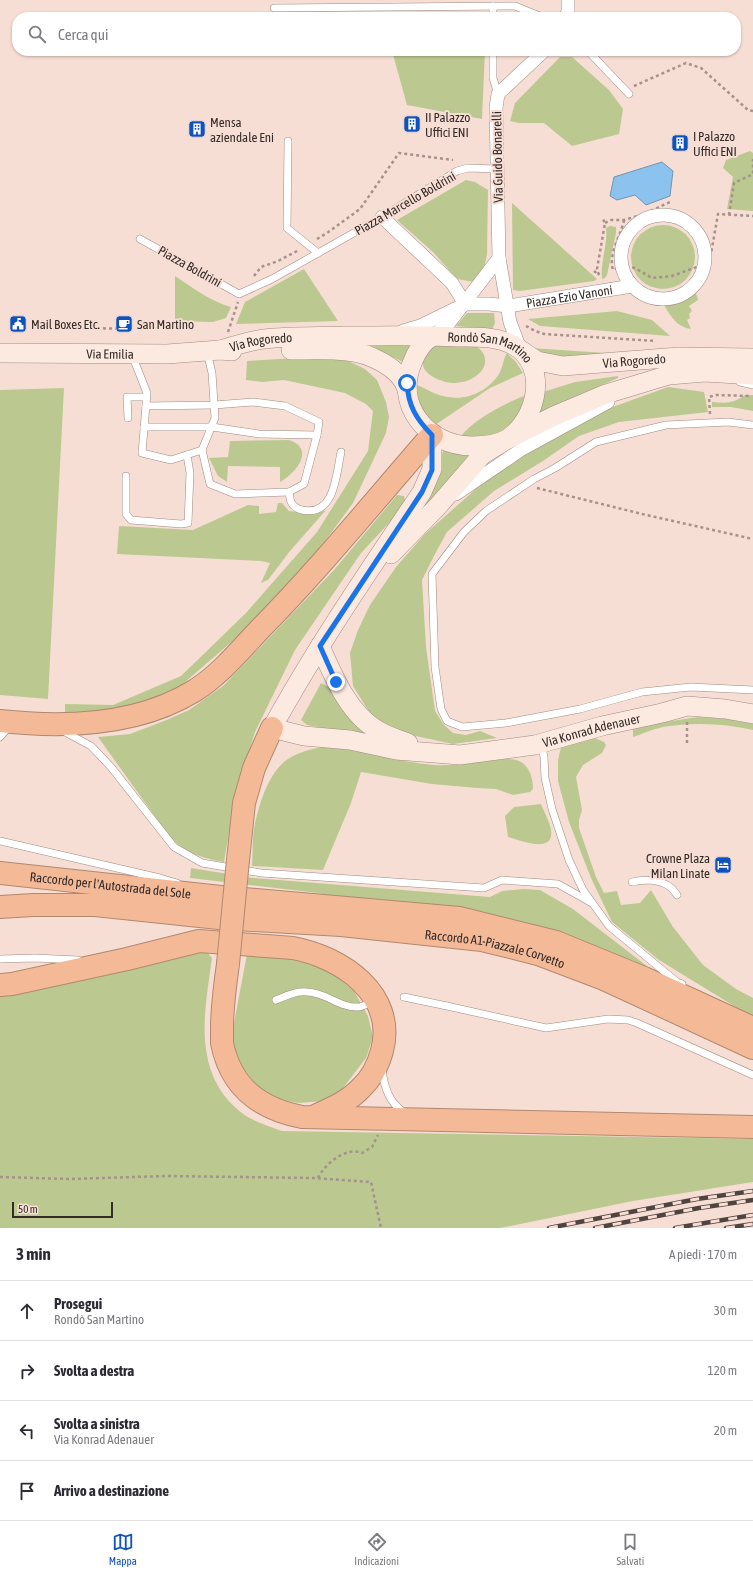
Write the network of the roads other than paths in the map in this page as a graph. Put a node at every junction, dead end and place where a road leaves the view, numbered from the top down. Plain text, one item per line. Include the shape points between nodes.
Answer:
1 (568, 0) edge
2 (451, 3) edge
3 (493, 6) junction
4 (274, 8) dead end
5 (493, 12) edge
6 (530, 12) edge
7 (568, 12) edge
8 (493, 56) edge
9 (539, 56) edge
10 (593, 56) edge
11 (498, 94) junction
12 (630, 94) road end
13 (288, 141) dead end
14 (497, 169) junction
15 (382, 217) junction
16 (140, 239) dead end
17 (318, 253) junction
18 (499, 258) junction
19 (632, 286) junction
20 (241, 294) joint
21 (464, 304) junction
22 (508, 306) junction
23 (388, 336) junction
24 (433, 336) junction
25 (520, 349) junction
26 (214, 351) junction
27 (0, 353) edge
28 (132, 354) junction
29 (753, 358) edge
30 (705, 372) junction
31 (753, 375) edge
32 (657, 377) junction
33 (753, 385) edge
34 (407, 389) junction
35 (146, 397) junction
36 (214, 405) junction
37 (146, 406) junction
38 (128, 418) dead end
39 (753, 425) edge
40 (144, 427) junction
41 (212, 427) junction
42 (317, 435) junction
43 (432, 435) junction
44 (499, 442) junction
45 (202, 450) junction
46 (341, 452) dead end
47 (187, 455) junction
48 (126, 476) dead end
49 (288, 492) junction
50 (438, 506) junction
51 (351, 598) junction
52 (320, 646) junction
53 (753, 690) edge
54 (753, 714) edge
55 (42, 725) junction
56 (4, 727) edge
57 (272, 728) junction
58 (540, 743) junction
59 (428, 751) junction
60 (0, 841) edge
61 (0, 873) edge
62 (632, 882) dead end
63 (677, 895) dead end
64 (592, 903) junction
65 (0, 907) edge
66 (220, 907) junction
67 (127, 958) junction
68 (0, 959) edge
69 (0, 985) edge
70 (691, 988) dead end
71 (404, 997) dead end
72 (276, 1000) dead end
73 (376, 1001) junction
74 (746, 1022) edge
75 (753, 1048) edge
76 (381, 1053) junction
77 (753, 1075) edge
78 (313, 1117) junction
79 (418, 1119) junction
80 (753, 1127) edge

1 - 7 street
2 - 3 lane
2 - 4 lane
3 - 5 lane
3 - 6 lane via 515,6
8 - 11 lane
9 - 11 street, Via Guido Bonarelli
10 - 12 lane
11 - 14 street, Via Guido Bonarelli
13 - 17 lane via 287,228
14 - 15 lane, Piazza Marcello Boldrini via 468,168 457,171
14 - 18 street, Via Guido Bonarelli
15 - 17 lane, Piazza Marcello Boldrini
15 - 21 street via 452,283
16 - 20 lane, Piazza Boldrini
17 - 20 lane, Piazza Marcello Boldrini
18 - 21 street
18 - 22 street, Via Guido Bonarelli
19 - 19 street via 645,295 658,299 683,294 693,286 701,276 705,264 700,236 691,225 680,218 667,215 642,220 631,229 624,240 621,253 625,277
19 - 22 street, Piazza Ezio Vanoni
21 - 22 street, Piazza Ezio Vanoni
21 - 23 street via 420,326
21 - 24 street via 449,323
22 - 25 street, Via Guido Bonarelli via 510,322
23 - 24 street, Via Rogoredo
23 - 26 street, Via Rogoredo via 264,339
24 - 25 street, Rondò San Martino via 488,338 508,342
24 - 34 street, Rondò San Martino via 422,345 414,358 407,376
25 - 29 street, Via Rogoredo via 538,361 562,366 679,357
25 - 44 street, Rondò San Martino via 531,365 536,391 526,418 518,428
26 - 28 street, Via Emilia
26 - 34 street, Via Rogoredo via 348,351 386,365 401,376
26 - 36 lane
27 - 28 street, Via Emilia
28 - 35 lane via 147,392
30 - 31 street
30 - 32 street
30 - 33 lane via 726,380
32 - 44 street via 569,408
32 - 50 street via 528,445
34 - 43 street, Rondò San Martino via 412,410
35 - 37 lane
35 - 38 lane via 127,397
36 - 37 lane
36 - 41 lane via 215,418
36 - 42 lane via 253,402 285,406 319,422
37 - 40 lane
39 - 53 lane via 728,422 666,425 596,442 486,511 464,532 432,574 435,667 441,709 447,722 462,727 506,723 580,709 642,692 691,687
40 - 41 lane
40 - 47 lane via 142,453 171,460
41 - 42 lane via 259,434
41 - 45 lane
42 - 49 lane via 304,484
43 - 44 street, Rondò San Martino via 456,445 476,446
43 - 51 street via 432,470 422,492
43 - 55 highway via 281,608 227,663 194,691 153,710 130,717
44 - 50 street via 482,455
45 - 47 lane
45 - 49 lane via 210,484 235,494
46 - 49 lane via 333,490 329,500 319,509 310,512 297,508 291,503
47 - 48 lane via 190,473 188,523 131,520 126,514
50 - 51 street
51 - 52 street
52 - 57 street
52 - 59 street, Via Konrad Adenauer via 336,682 362,717 377,730
54 - 58 street, Via Konrad Adenauer via 686,706
55 - 56 highway
55 - 64 lane via 71,734 91,746 111,767 174,847 202,863 262,873 484,888 502,880 558,884
57 - 59 street, Via Konrad Adenauer via 304,736 350,740 396,750
57 - 78 highway, bridge via 254,768 244,803 222,1006 222,1043 231,1072 246,1091 272,1109 302,1117
58 - 59 street, Via Konrad Adenauer via 460,755
58 - 64 lane via 552,808 569,860
60 - 66 lane via 160,878
61 - 66 highway, Raccordo per l'Autostrada del Sole
62 - 63 lane via 642,880 663,883
64 - 70 lane via 609,926 677,982
65 - 66 highway, Raccordo per l'Autostrada del Sole via 95,904
66 - 74 highway, Raccordo A1-Piazzale Corvetto via 459,918 556,942
66 - 75 highway, Raccordo A1-Piazzale Corvetto via 341,925 482,940 538,954 604,979
67 - 68 lane via 67,961 35,958
67 - 69 highway
67 - 73 highway via 199,941 293,948 329,959 350,972 369,990
71 - 77 lane via 546,1028 608,1019 628,1020
72 - 73 lane via 306,992 322,994 338,1002 358,1007
73 - 76 highway via 384,1026
76 - 78 highway via 376,1068 362,1088 343,1102
76 - 79 lane via 383,1078 392,1102 400,1110
78 - 79 highway
79 - 80 highway

